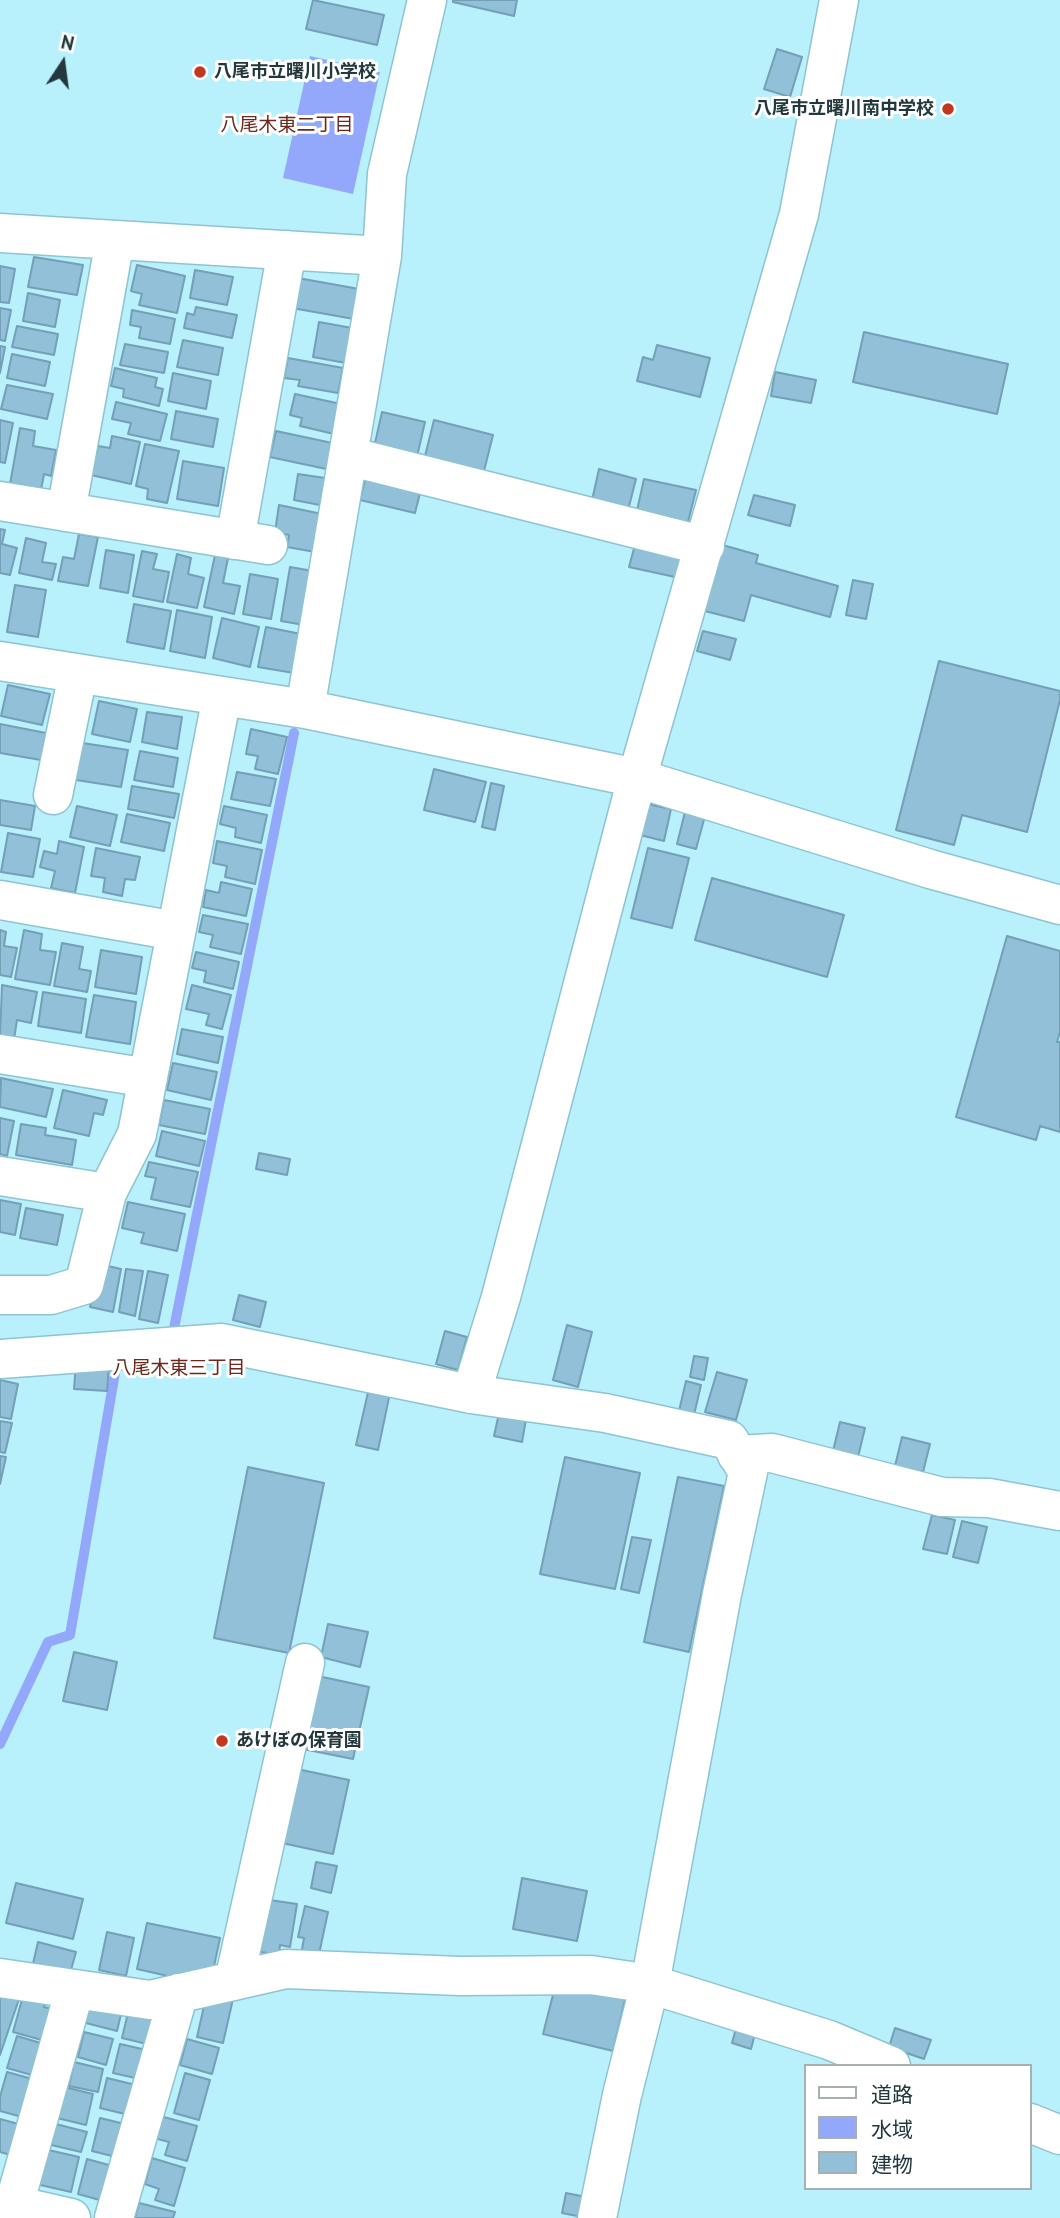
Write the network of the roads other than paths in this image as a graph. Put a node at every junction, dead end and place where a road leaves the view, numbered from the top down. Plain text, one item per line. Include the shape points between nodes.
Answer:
1 (426, 0) edge
2 (839, 0) edge
3 (0, 233) edge
4 (115, 240) junction
5 (287, 250) junction
6 (382, 256) junction
7 (348, 456) junction
8 (0, 501) edge
9 (66, 512) junction
10 (705, 546) junction
11 (0, 661) edge
12 (78, 674) junction
13 (222, 696) junction
14 (305, 709) junction
15 (637, 778) junction
16 (53, 795) dead end
17 (0, 900) edge
18 (1060, 905) edge
19 (176, 931) junction
20 (0, 1055) edge
21 (148, 1078) junction
22 (0, 1176) edge
23 (107, 1193) junction
24 (0, 1295) edge
25 (0, 1359) edge
26 (471, 1394) junction
27 (737, 1455) junction
28 (1060, 1511) edge
29 (305, 1662) dead end
30 (0, 1978) edge
31 (234, 1981) junction
32 (650, 1983) junction
33 (75, 1989) junction
34 (179, 1993) junction
35 (886, 2064) edge
36 (1032, 2124) edge
37 (1060, 2135) edge
38 (71, 2218) edge
39 (114, 2218) edge
40 (597, 2218) edge

1 - 6 street via 387,174
2 - 10 street via 799,214
3 - 4 street
4 - 5 street
4 - 9 street
5 - 6 street
5 - 9 street via 251,543
6 - 7 street
7 - 10 street
7 - 14 street
8 - 9 street
10 - 15 street
11 - 12 street
12 - 13 street
12 - 16 street
13 - 14 street
13 - 19 street
14 - 15 street
15 - 18 street
15 - 26 street via 502,1297
17 - 19 street
19 - 21 street
20 - 21 street
21 - 23 street via 137,1134
22 - 23 street
23 - 24 street via 84,1285 51,1294
25 - 26 street via 222,1343
26 - 27 street via 605,1413 729,1440
27 - 28 street via 772,1453 942,1497 989,1498
27 - 32 street via 748,1472
29 - 31 street
30 - 33 street
31 - 32 street via 286,1969 460,1976 591,1975
31 - 34 street
32 - 35 street via 829,2040
32 - 40 street
33 - 34 street via 150,2000
33 - 38 street via 13,2205
34 - 39 street
36 - 37 street

